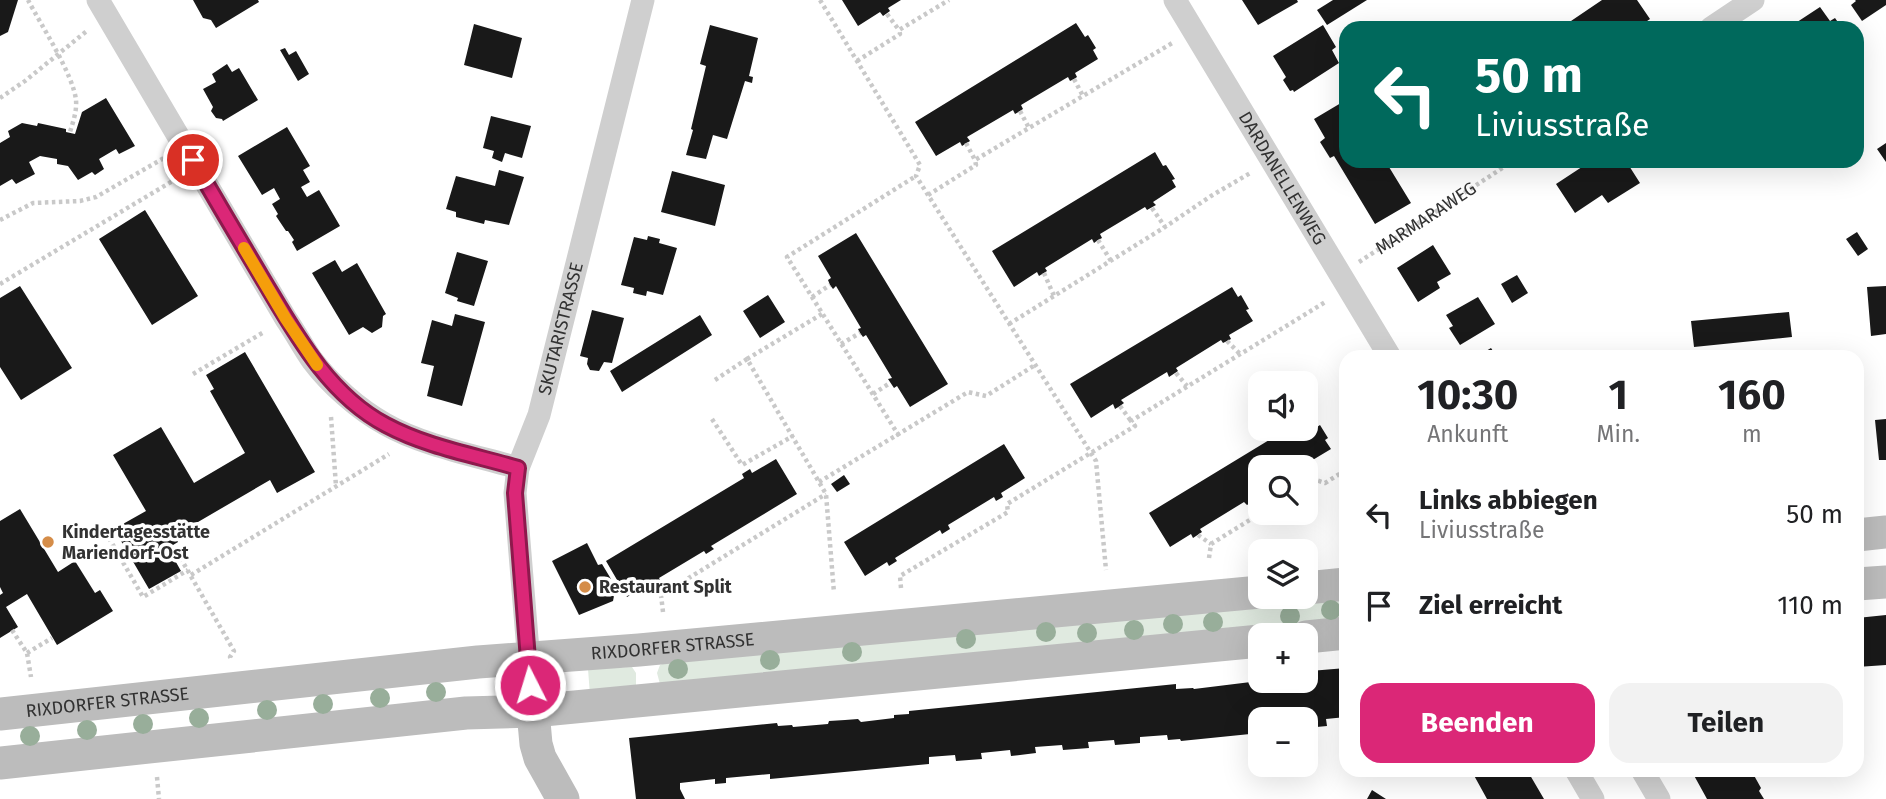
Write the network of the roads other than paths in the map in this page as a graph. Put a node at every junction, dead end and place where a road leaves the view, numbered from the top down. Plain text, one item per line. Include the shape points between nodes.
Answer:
1 (98, 0) edge
2 (643, 0) edge
3 (1175, 0) edge
4 (1753, 0) edge
5 (1722, 21) edge
6 (1386, 350) edge
7 (518, 468) junction
8 (1886, 532) edge
9 (1864, 534) edge
10 (1886, 582) edge
11 (1864, 584) edge
12 (1339, 585) edge
13 (1318, 586) edge
14 (1248, 593) edge
15 (1339, 634) edge
16 (1318, 636) edge
17 (1248, 642) edge
18 (647, 649) junction
19 (528, 658) junction
20 (652, 699) junction
21 (533, 711) junction
22 (0, 714) edge
23 (0, 763) edge
24 (1580, 777) edge
25 (1646, 777) edge
26 (563, 799) edge
27 (1593, 799) edge
28 (1658, 799) edge

1 - 7 street via 313,361 384,424 412,438
2 - 7 street, SKUTARISTRASSE via 539,415
3 - 6 street, DARDANELLENWEG
4 - 5 street
7 - 19 street, SKUTARISTRASSE via 515,493
8 - 9 street
10 - 11 street
12 - 13 street
14 - 18 street, RIXDORFER STRASSE
15 - 16 street
17 - 20 street
18 - 19 street, RIXDORFER STRASSE
18 - 20 street
19 - 21 street, SKUTARISTRASSE
19 - 22 street, RIXDORFER STRASSE
20 - 21 street
21 - 23 street via 466,713
21 - 26 street via 540,758
24 - 27 street
25 - 28 street

